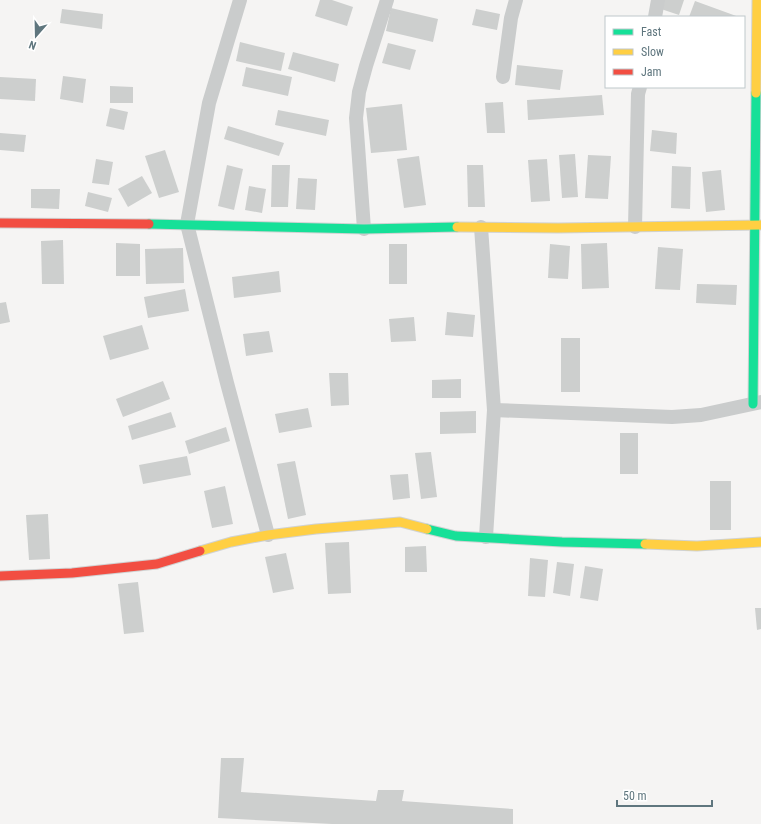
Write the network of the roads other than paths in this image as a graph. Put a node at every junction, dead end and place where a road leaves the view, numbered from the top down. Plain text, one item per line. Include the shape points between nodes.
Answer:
1 (240, 0) edge
2 (386, 0) edge
3 (516, 0) edge
4 (658, 0) edge
5 (757, 0) edge
6 (654, 16) edge
7 (503, 77) dead end
8 (640, 88) edge
9 (0, 223) edge
10 (187, 224) junction
11 (757, 225) edge
12 (481, 227) junction
13 (635, 227) junction
14 (364, 230) junction
15 (757, 403) edge
16 (494, 410) junction
17 (268, 535) junction
18 (486, 537) junction
19 (761, 542) edge
20 (0, 576) edge

1 - 10 street via 209,103
2 - 14 street via 359,92 356,118
3 - 7 street
4 - 6 street
5 - 11 street
8 - 13 street
9 - 10 street
10 - 14 street
10 - 17 street
11 - 13 street
11 - 15 street
12 - 13 street
12 - 14 street
12 - 16 street
15 - 16 street via 701,415 672,417
16 - 18 street
17 - 18 street via 400,522 456,536
17 - 20 street via 231,542 157,564 72,573
18 - 19 street via 697,546

